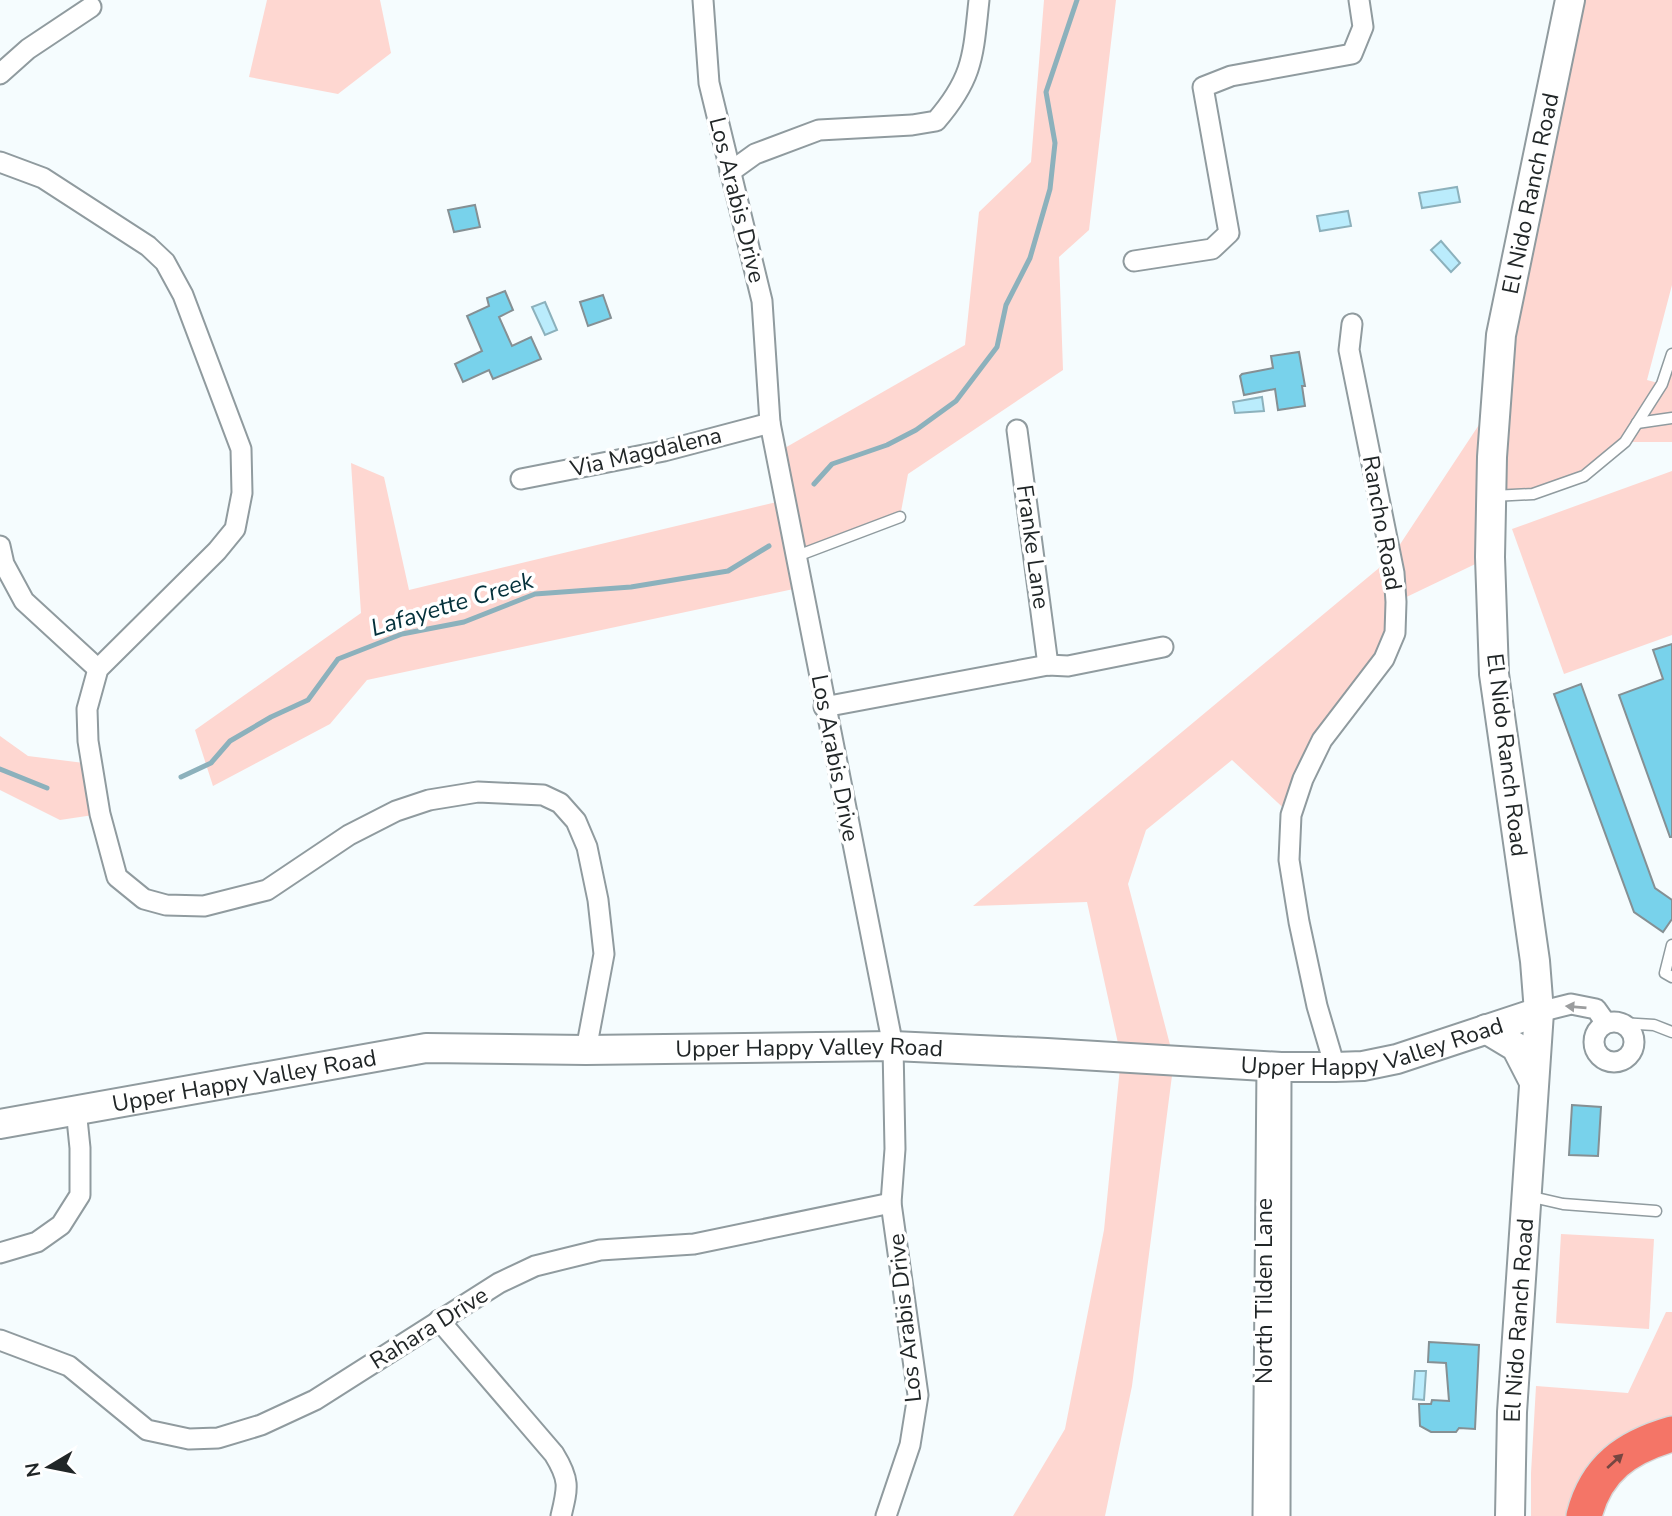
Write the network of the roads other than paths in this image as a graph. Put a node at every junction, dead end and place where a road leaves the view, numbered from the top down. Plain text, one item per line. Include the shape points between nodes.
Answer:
1 (703, 0) edge
2 (979, 0) edge
3 (1359, 0) edge
4 (1570, 0) edge
5 (91, 7) dead end
6 (0, 75) edge
7 (1, 165) edge
8 (730, 172) junction
9 (1134, 261) dead end
10 (1352, 324) dead end
11 (1672, 354) edge
12 (1672, 418) edge
13 (770, 423) junction
14 (1637, 423) junction
15 (1017, 430) dead end
16 (521, 480) dead end
17 (1491, 496) junction
18 (900, 517) dead end
19 (0, 546) edge
20 (797, 556) junction
21 (1163, 648) dead end
22 (1048, 665) junction
23 (98, 669) junction
24 (824, 706) junction
25 (1672, 945) edge
26 (1672, 977) edge
27 (1539, 1012) junction
28 (1614, 1023) joint
29 (1486, 1029) junction
30 (1672, 1032) edge
31 (892, 1046) junction
32 (586, 1050) junction
33 (1274, 1066) junction
34 (1335, 1067) junction
35 (1535, 1083) junction
36 (76, 1109) junction
37 (0, 1124) edge
38 (1527, 1196) junction
39 (891, 1203) junction
40 (1656, 1211) dead end
41 (0, 1253) edge
42 (439, 1320) junction
43 (0, 1340) edge
44 (1672, 1434) edge
45 (561, 1516) edge
46 (886, 1516) edge
47 (1263, 1516) edge
48 (1280, 1516) edge
49 (1510, 1516) edge
50 (1584, 1516) edge

1 - 8 street, Los Arabis Drive via 709,83
2 - 8 street via 972,63 956,97 936,121 819,130 755,154
3 - 9 street via 1363,27 1352,54 1231,76 1203,87 1229,233 1212,249
4 - 17 street, El Nido Ranch Road via 1501,335
5 - 6 street via 28,49
7 - 23 street via 43,178 148,246 164,262 183,295 241,449 242,493 235,530
8 - 13 street, Los Arabis Drive via 762,301
10 - 34 street, Rancho Road via 1349,350 1394,573 1395,633 1384,659 1322,740 1303,779 1291,815 1289,860 1317,1006
11 - 14 lane via 1662,384
12 - 14 lane
13 - 16 street, Via Magdalena via 664,452
13 - 20 street, Los Arabis Drive
14 - 17 lane via 1625,442 1584,476 1533,494
15 - 22 street, Franke Lane
17 - 27 street, El Nido Ranch Road via 1494,674
18 - 20 lane
19 - 23 street via 4,564 24,601
20 - 24 street, Los Arabis Drive
21 - 22 street via 1069,666
22 - 24 street
23 - 32 street via 87,709 100,814 117,877 144,899 204,906 267,890 349,835 429,800 478,792 543,795 560,803 576,821 587,847 604,954
24 - 31 street, Los Arabis Drive
25 - 26 lane via 1665,973
28 -> 27 street, Upper Happy Valley Road via 1596,1009 1571,1004
27 - 29 street, Upper Happy Valley Road
27 - 35 street, El Nido Ranch Road
28 - 30 lane via 1654,1025
29 - 34 street, Upper Happy Valley Road via 1397,1059
29 - 35 street via 1516,1048
31 - 32 street, Upper Happy Valley Road
31 - 33 street, Upper Happy Valley Road
31 - 39 street, Los Arabis Drive via 895,1149
32 - 36 street, Upper Happy Valley Road via 426,1048
33 - 34 street, Upper Happy Valley Road
33 - 47 street, North Tilden Lane
33 - 48 street
35 - 38 street, El Nido Ranch Road
36 - 37 street, Upper Happy Valley Road
36 - 41 street via 80,1195 61,1225 37,1242
38 - 40 lane
38 - 49 street, El Nido Ranch Road via 1512,1412
39 - 42 street, Rahara Drive via 694,1244 600,1250 535,1266
39 - 46 street, Los Arabis Drive via 918,1395 910,1445
42 - 43 street, Rahara Drive via 315,1400 261,1425 218,1438 189,1439 147,1430 69,1366
42 - 45 street via 566,1473
50 -> 44 highway via 1607,1468 1625,1452

